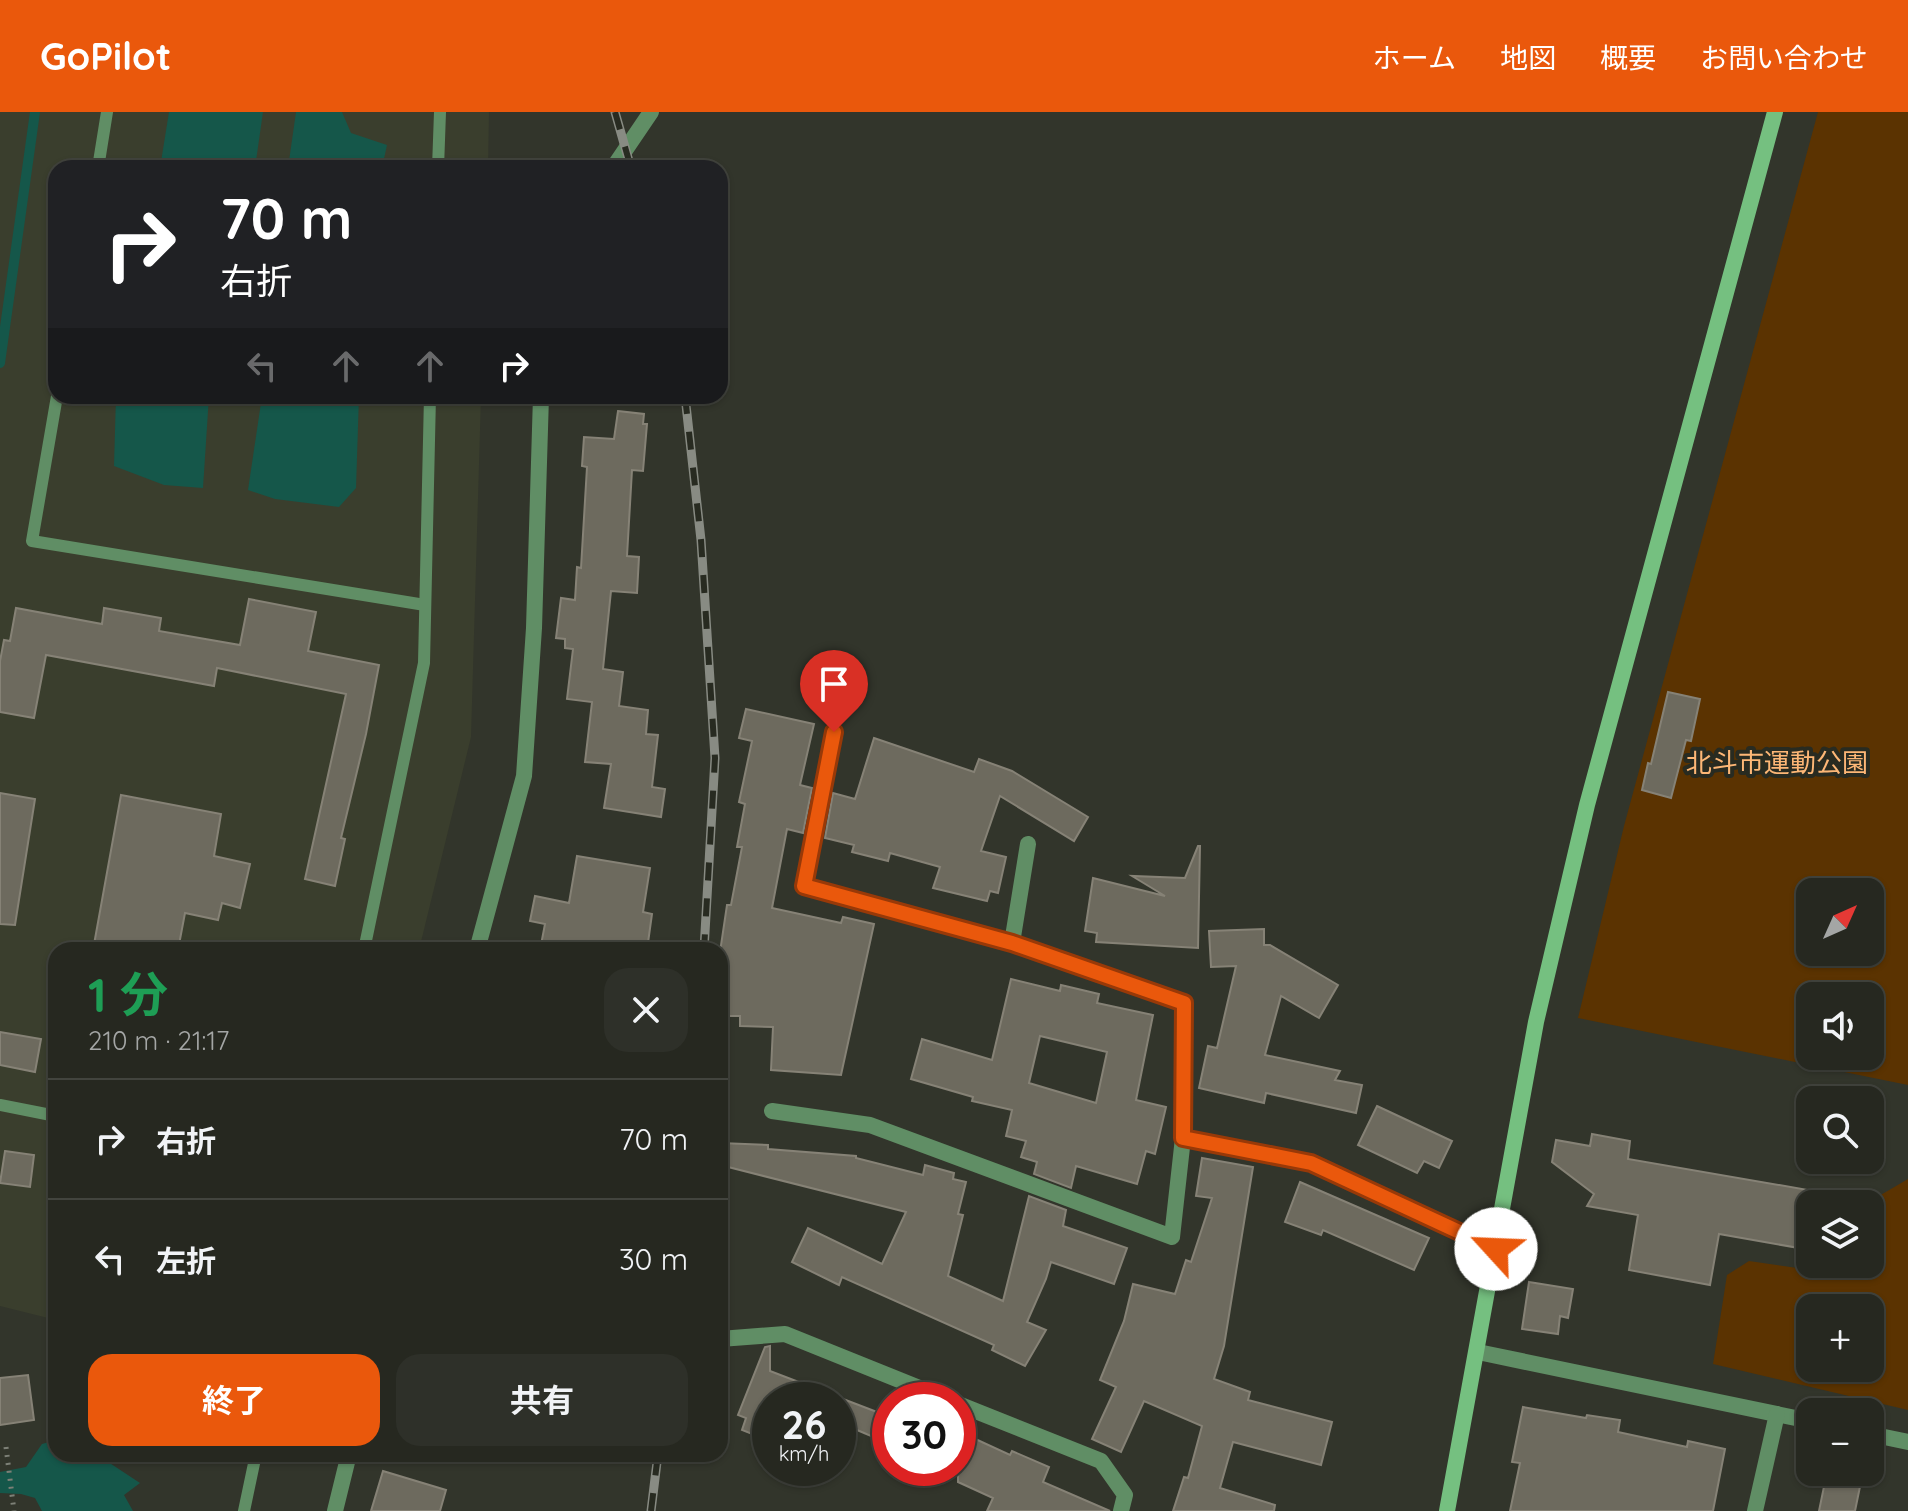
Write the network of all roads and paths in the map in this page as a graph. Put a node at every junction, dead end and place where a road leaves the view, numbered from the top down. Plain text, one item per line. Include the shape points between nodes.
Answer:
1 (107, 112) edge
2 (440, 112) edge
3 (651, 112) edge
4 (1775, 112) edge
5 (99, 160) edge
6 (438, 160) edge
7 (618, 160) edge
8 (56, 404) edge
9 (430, 404) edge
10 (541, 404) edge
11 (425, 605) junction
12 (834, 732) dead end
13 (1028, 844) dead end
14 (366, 942) edge
15 (479, 942) edge
16 (1012, 943) junction
17 (0, 1105) edge
18 (772, 1111) dead end
19 (48, 1114) edge
20 (1183, 1138) junction
21 (1496, 1249) junction
22 (728, 1338) edge
23 (1478, 1352) junction
24 (904, 1382) edge
25 (976, 1411) edge
26 (1777, 1414) junction
27 (1796, 1418) edge
28 (1884, 1437) edge
29 (1908, 1442) edge
30 (6, 1447) dead end
31 (254, 1462) edge
32 (347, 1462) edge
33 (14, 1511) edge
34 (244, 1511) edge
35 (335, 1511) edge
36 (1121, 1511) edge
37 (1447, 1511) edge
38 (1755, 1511) edge

1 - 5 lane
2 - 6 lane
3 - 7 street
4 - 21 street via 1587,805 1536,1022
8 - 11 lane via 32,541
9 - 11 lane
10 - 15 street via 524,776
11 - 14 lane via 424,663
12 - 16 street via 804,886
13 - 16 street
16 - 20 street via 1184,1003
17 - 19 lane
18 - 20 street via 870,1125 1172,1237
20 - 21 street via 1311,1163
21 - 23 street
22 - 24 street via 785,1334
23 - 26 street
23 - 37 street
25 - 36 street via 1101,1461 1125,1495
26 - 27 street
26 - 38 street
28 - 29 street
30 - 33 path
31 - 34 lane
32 - 35 street

